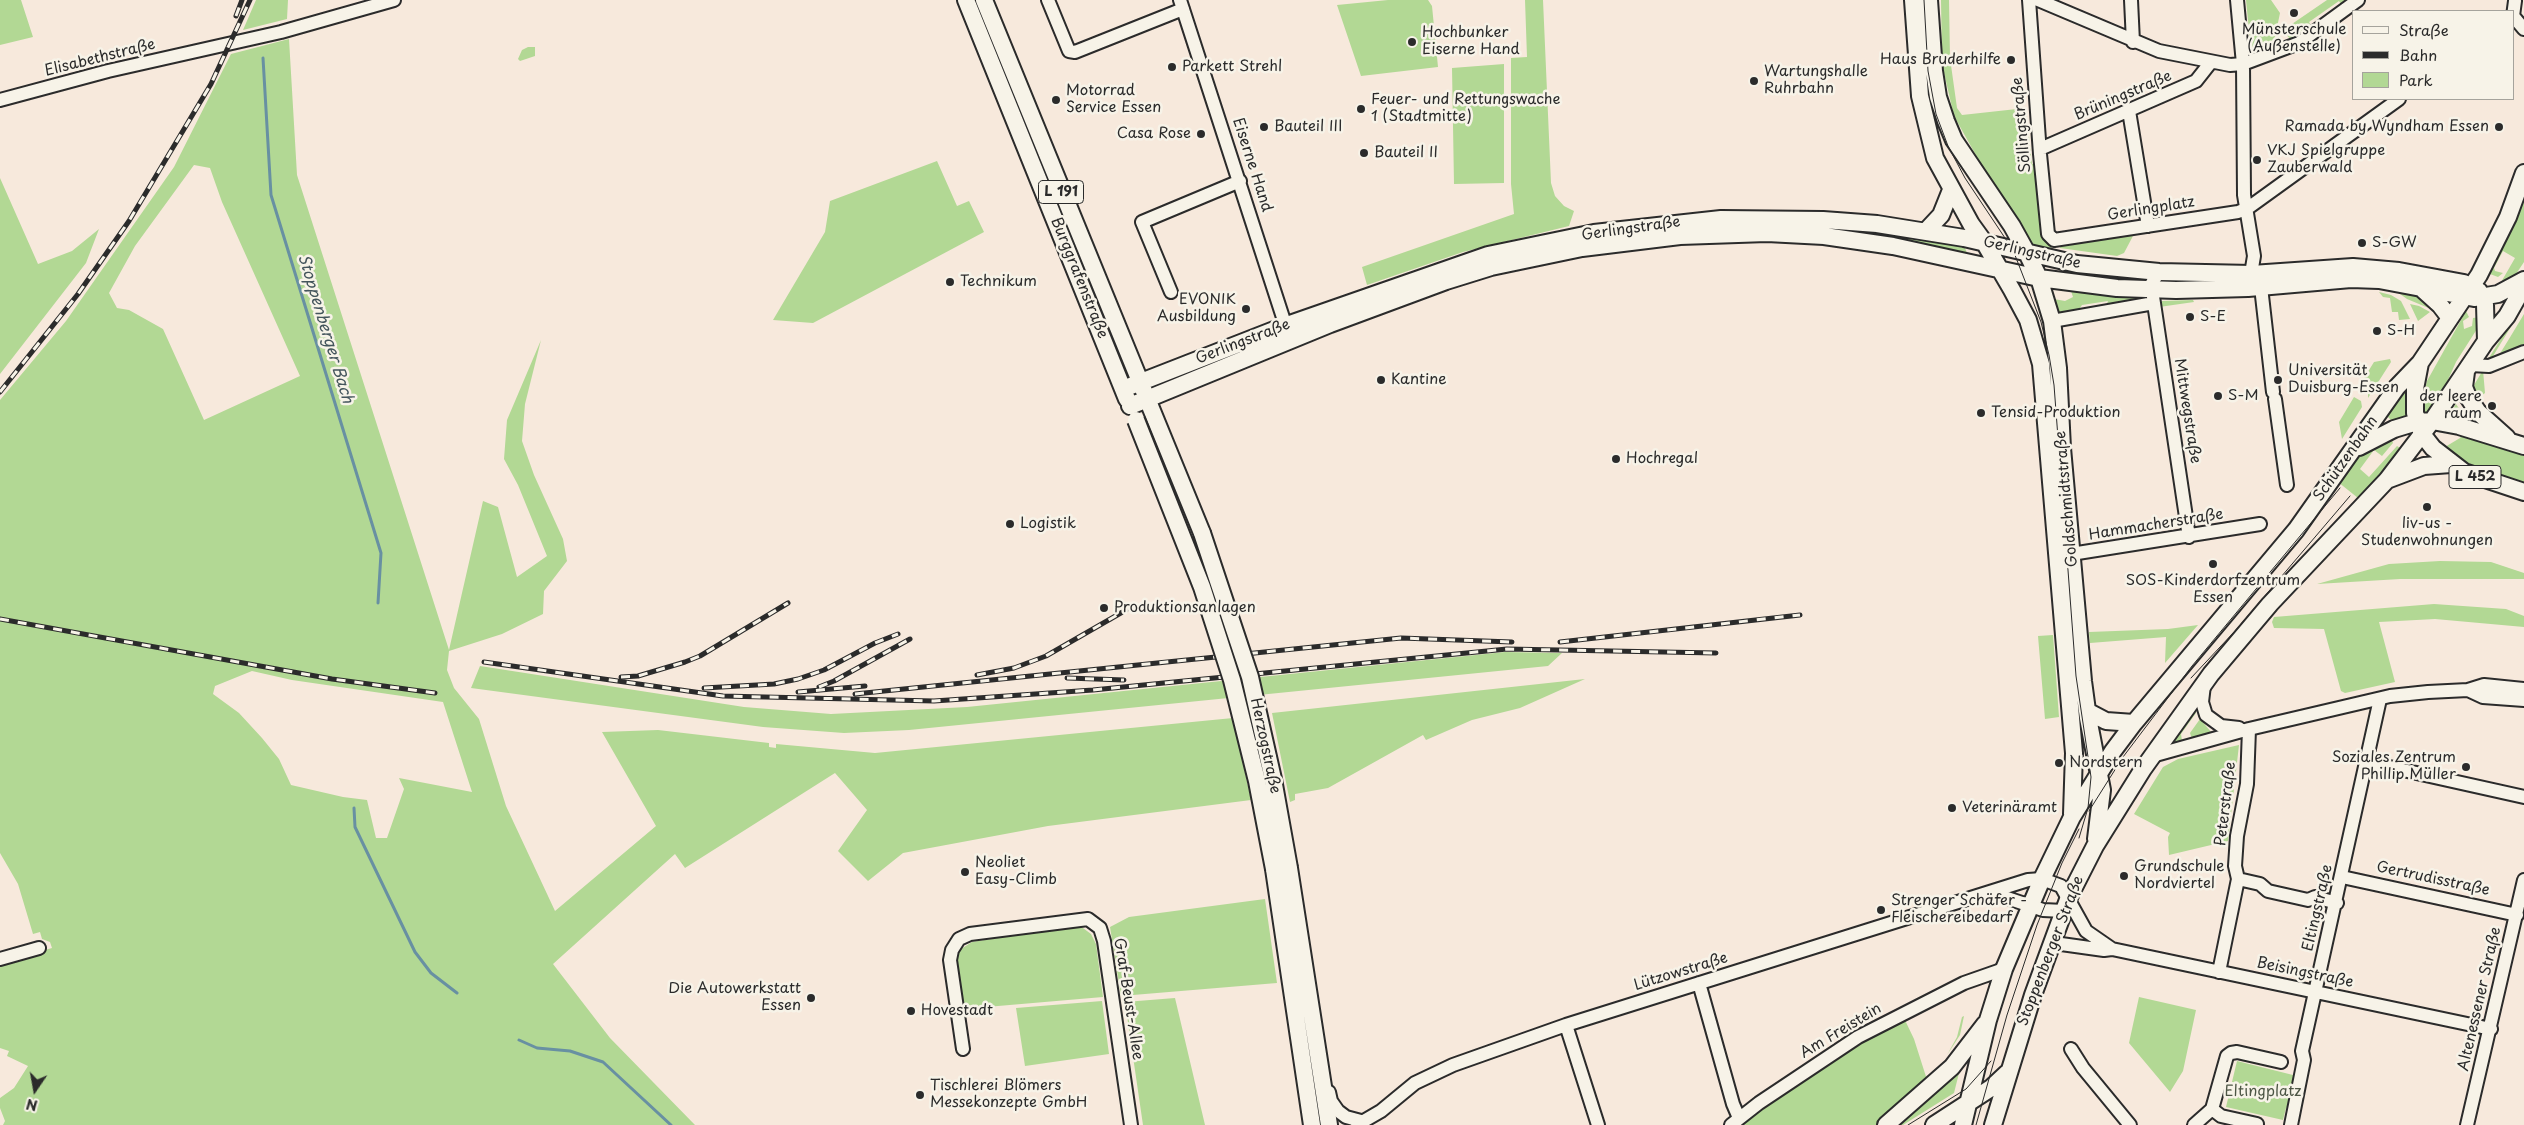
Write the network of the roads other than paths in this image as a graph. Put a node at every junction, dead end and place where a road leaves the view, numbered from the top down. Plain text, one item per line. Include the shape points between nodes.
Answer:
1 (394, 0) edge
2 (966, 0) edge
3 (984, 0) edge
4 (1048, 0) edge
5 (1913, 0) edge
6 (1929, 0) edge
7 (2029, 0) edge
8 (2038, 0) edge
9 (2131, 0) edge
10 (2237, 0) edge
11 (2358, 0) edge
12 (1181, 4) edge
13 (2514, 17) edge
14 (2524, 29) edge
15 (2133, 42) junction
16 (2211, 62) junction
17 (2243, 64) junction
18 (0, 100) edge
19 (2398, 100) edge
20 (2129, 111) junction
21 (2040, 149) junction
22 (2524, 173) edge
23 (1240, 181) junction
24 (1951, 190) junction
25 (2248, 208) junction
26 (2148, 226) junction
27 (1926, 231) junction
28 (2059, 240) joint
29 (1984, 242) junction
30 (2027, 253) junction
31 (2002, 271) junction
32 (2160, 272) junction
33 (2039, 278) junction
34 (2524, 280) edge
35 (2254, 283) junction
36 (2524, 286) edge
37 (2420, 287) junction
38 (2468, 291) junction
39 (1171, 292) dead end
40 (2153, 297) junction
41 (2483, 298) junction
42 (2450, 318) junction
43 (2052, 320) junction
44 (1288, 333) junction
45 (2486, 341) junction
46 (2524, 352) edge
47 (2420, 363) junction
48 (2468, 369) junction
49 (1140, 383) junction
50 (1123, 389) junction
51 (1147, 399) junction
52 (1133, 413) junction
53 (2424, 426) junction
54 (2517, 444) edge
55 (2355, 449) junction
56 (2451, 464) junction
57 (2387, 480) junction
58 (2287, 486) dead end
59 (2524, 492) edge
60 (2260, 524) dead end
61 (2189, 537) junction
62 (2064, 555) junction
63 (2204, 682) junction
64 (2524, 689) edge
65 (2468, 690) junction
66 (2380, 699) junction
67 (2524, 700) edge
68 (2087, 711) junction
69 (2134, 723) junction
70 (2248, 729) junction
71 (2152, 756) junction
72 (2367, 762) junction
73 (2100, 772) junction
74 (2524, 797) edge
75 (2072, 816) junction
76 (2095, 846) junction
77 (1281, 869) junction
78 (2342, 877) junction
79 (2042, 879) junction
80 (2238, 880) junction
81 (2524, 880) edge
82 (1992, 893) junction
83 (2337, 902) junction
84 (2067, 904) junction
85 (2030, 906) junction
86 (2516, 915) junction
87 (2054, 943) junction
88 (39, 948) dead end
89 (2112, 949) junction
90 (0, 959) edge
91 (2220, 966) junction
92 (2004, 969) junction
93 (1699, 983) junction
94 (2315, 992) junction
95 (1988, 1020) junction
96 (1566, 1025) junction
97 (2491, 1029) junction
98 (963, 1049) dead end
99 (2071, 1049) dead end
100 (1317, 1059) junction
101 (2281, 1062) dead end
102 (2009, 1071) junction
103 (1390, 1103) junction
104 (1969, 1103) junction
105 (2212, 1109) junction
106 (1735, 1122) edge
107 (1359, 1123) edge
108 (2257, 1124) edge
109 (1130, 1125) edge
110 (1312, 1125) edge
111 (1329, 1125) edge
112 (1375, 1125) edge
113 (1598, 1125) edge
114 (1886, 1125) edge
115 (1934, 1125) edge
116 (1963, 1125) edge
117 (1993, 1125) edge
118 (2130, 1125) edge
119 (2194, 1125) edge
120 (2291, 1125) edge
121 (2467, 1125) edge

1 - 18 street, Elisabethstraße via 281,32
2 - 50 main road, Burggrafenstraße / L 191
3 - 49 main road, Burggrafenstraße / L 191
4 - 12 street via 1069,51 1075,52
5 - 24 main road, Goldschmidtstraße via 1924,122 1935,158
6 - 30 main road, Goldschmidtstraße via 1934,71 1946,121 1954,140
7 - 21 street, Söllingstraße
8 - 15 street
9 - 15 street
10 - 17 street
11 - 17 street via 2299,43
12 - 23 street, Eiserne Hand
13 - 14 street
15 - 16 street
16 - 17 street
16 - 20 street, Brüningstraße via 2196,81
17 - 25 street via 2244,195
19 - 25 street
20 - 21 street, Brüningstraße
20 - 26 street
21 - 28 street, Söllingstraße via 2048,234
22 - 38 main road, Schützenbahn via 2508,218
23 - 39 street via 1142,222
23 - 44 street, Eiserne Hand
24 - 27 main road via 1941,215
24 - 29 main road, Goldschmidtstraße
25 - 26 street, Gerlingplatz
25 - 35 street
26 - 28 street, Gerlingplatz
27 - 29 main road, Gerlingstraße
27 - 44 main road, Gerlingstraße via 1823,220 1721,219 1575,236 1488,255
29 - 30 main road, Gerlingstraße
29 - 31 main road, Goldschmidtstraße
30 - 32 main road, Gerlingstraße via 2092,266
30 - 33 main road, Goldschmidtstraße
31 - 33 main road, Gerlingstraße
31 - 44 main road, Gerlingstraße via 1893,246 1824,236 1767,233 1680,236 1582,248 1491,267
31 - 62 main road, Goldschmidtstraße via 2028,320 2041,364
32 - 35 main road, Gerlingstraße
32 - 40 street via 2152,283
33 - 40 main road, Gerlingstraße
33 - 43 main road, Goldschmidtstraße
34 - 41 main road
35 - 37 main road, Gerlingstraße via 2351,279
35 - 38 main road, Gerlingstraße via 2369,267 2434,276
35 - 40 main road, Gerlingstraße
35 - 58 street
36 - 45 main road via 2507,316
37 - 38 main road, Gerlingstraße
37 - 42 main road
38 - 41 main road
38 - 42 main road, Schützenbahn
40 - 43 street, Gerlingstraße
40 - 61 street, Mittwegstraße
41 - 45 main road
42 - 47 main road, Schützenbahn
43 - 62 main road, Goldschmidtstraße via 2058,368
44 - 49 main road, Gerlingstraße
44 - 51 main road, Gerlingstraße
45 - 48 main road
46 - 48 street via 2489,366
47 - 53 main road via 2414,404
47 - 55 main road, Schützenbahn via 2397,387
48 - 53 main road
48 - 54 main road via 2464,387 2468,397 2478,412
49 - 50 main road, Gerlingstraße
49 - 51 main road, Herzogstraße / L 191
50 - 52 main road, Herzogstraße / L 191
51 - 52 main road, Gerlingstraße
51 - 77 main road, Herzogstraße, bridge via 1205,541 1250,677 1273,779
52 - 77 main road, Herzogstraße, bridge via 1202,587 1232,680
53 - 54 main road via 2447,423
53 - 55 main road via 2373,438
53 - 56 main road, L 452 via 2433,448
53 - 57 main road
55 - 69 main road, Schützenbahn via 2296,530
56 - 57 main road via 2424,466
56 - 59 main road, L 452 via 2486,481
57 - 63 main road via 2270,604
60 - 61 street, Hammacherstraße
61 - 62 street, Hammacherstraße
62 - 68 main road, Goldschmidtstraße
62 - 75 main road, Goldschmidtstraße via 2074,754
63 - 70 street via 2204,710 2212,721 2224,727
63 - 71 main road
64 - 65 street via 2484,685
65 - 66 street
65 - 67 street via 2483,697
66 - 70 street
66 - 72 street, Eltingstraße
68 - 69 main road via 2106,721
68 - 73 main road, Goldschmidtstraße
69 - 73 main road
70 - 71 street
70 - 80 street, Peterstraße via 2247,784 2235,866
71 - 76 main road, Stoppenberger Straße
72 - 74 street
72 - 78 street, Eltingstraße
73 - 75 main road
73 - 76 main road, Goldschmidtstraße via 2102,797
75 - 79 main road
76 - 84 main road, Stoppenberger Straße
77 - 100 main road, Herzogstraße
77 - 110 main road, Herzogstraße
78 - 83 street, Eltingstraße
78 - 86 street, Gertrudisstraße
79 - 82 street, Lützowstraße via 2028,880
79 - 84 street via 2061,886
79 - 85 main road
80 - 83 street via 2308,900
80 - 91 street, Peterstraße
81 - 86 street, Altenessener Straße
82 - 85 street
82 - 93 street, Lützowstraße
83 - 94 street, Eltingstraße
84 - 85 street via 2043,910
84 - 87 main road, Stoppenberger Straße
84 - 89 street, Beisingstraße via 2086,931
85 - 92 main road
86 - 97 street, Altenessener Straße
87 - 89 street, Beisingstraße
87 - 102 main road, Stoppenberger Straße via 2032,995
88 - 90 street
89 - 91 street, Beisingstraße
91 - 94 street, Beisingstraße
92 - 95 main road
92 - 106 street, Am Freistein via 1964,984 1858,1036
93 - 96 street, Lützowstraße
93 - 106 street via 1733,1104
94 - 97 street, Beisingstraße
94 - 120 street, Eltingstraße
95 - 104 main road
95 - 114 main road via 1952,1067
96 - 103 street, Lützowstraße via 1435,1072
96 - 113 street
97 - 121 street, Altenessener Straße
98 - 109 street, Graf-Beust-Allee via 950,960 959,939 970,934 1088,918 1100,928 1104,941
99 - 118 street
100 - 107 street, Lützowstraße via 1326,1070 1334,1106
100 - 111 main road, Herzogstraße
101 - 105 street via 2231,1053 2227,1056
102 - 104 main road, Stoppenberger Straße
102 - 117 main road
103 - 107 street, Lützowstraße
103 - 112 street, Lützowstraße
104 - 115 main road, Stoppenberger Straße
104 - 116 main road
105 - 108 street via 2221,1116
105 - 119 street

